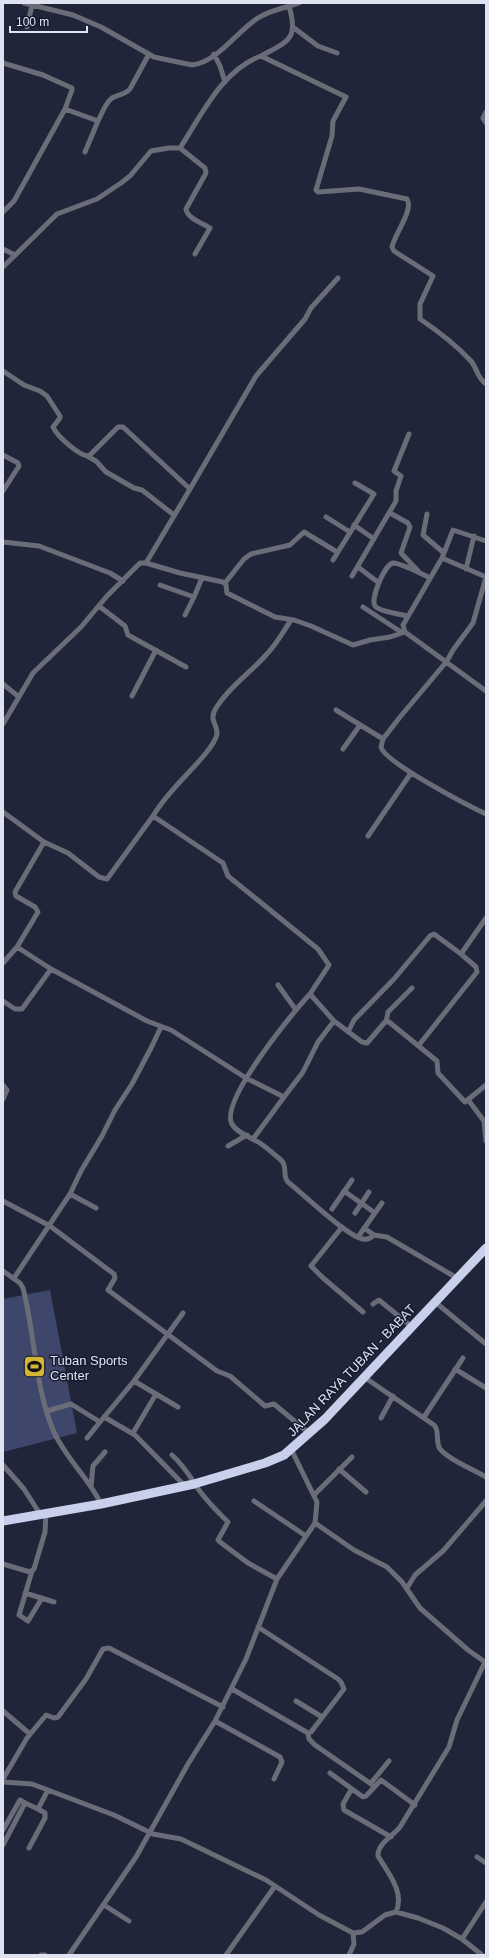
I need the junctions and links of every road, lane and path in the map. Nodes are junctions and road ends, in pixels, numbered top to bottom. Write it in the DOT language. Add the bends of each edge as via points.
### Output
graph roads {
  1 [pos="24,3"];
  2 [pos="299,3"];
  3 [pos="32,5"];
  4 [pos="290,6"];
  5 [pos="28,27"];
  6 [pos="294,28"];
  7 [pos="337,53"];
  8 [pos="149,54"];
  9 [pos="214,54"];
  10 [pos="261,56"];
  11 [pos="3,63"];
  12 [pos="225,82"];
  13 [pos="64,109"];
  14 [pos="486,112"];
  15 [pos="98,120"];
  16 [pos="486,123"];
  17 [pos="180,148"];
  18 [pos="85,152"];
  19 [pos="3,212"];
  20 [pos="3,249"];
  21 [pos="195,254"];
  22 [pos="15,255"];
  23 [pos="3,267"];
  24 [pos="338,278"];
  25 [pos="3,371"];
  26 [pos="486,384"];
  27 [pos="409,434"];
  28 [pos="3,456"];
  29 [pos="87,456"];
  30 [pos="355,483"];
  31 [pos="190,489"];
  32 [pos="3,491"];
  33 [pos="390,513"];
  34 [pos="427,514"];
  35 [pos="174,515"];
  36 [pos="326,517"];
  37 [pos="354,525"];
  38 [pos="350,532"];
  39 [pos="474,536"];
  40 [pos="374,539"];
  41 [pos="486,541"];
  42 [pos="3,542"];
  43 [pos="338,552"];
  44 [pos="443,556"];
  45 [pos="333,560"];
  46 [pos="146,563"];
  47 [pos="358,567"];
  48 [pos="466,568"];
  49 [pos="420,573"];
  50 [pos="352,576"];
  51 [pos="486,577"];
  52 [pos="202,578"];
  53 [pos="430,578"];
  54 [pos="123,581"];
  55 [pos="225,583"];
  56 [pos="379,583"];
  57 [pos="160,585"];
  58 [pos="194,597"];
  59 [pos="99,606"];
  60 [pos="363,607"];
  61 [pos="185,615"];
  62 [pos="407,616"];
  63 [pos="291,620"];
  64 [pos="403,632"];
  65 [pos="156,650"];
  66 [pos="447,661"];
  67 [pos="186,667"];
  68 [pos="3,684"];
  69 [pos="486,691"];
  70 [pos="132,696"];
  71 [pos="19,697"];
  72 [pos="336,710"];
  73 [pos="3,724"];
  74 [pos="360,725"];
  75 [pos="383,739"];
  76 [pos="343,749"];
  77 [pos="411,773"];
  78 [pos="3,812"];
  79 [pos="486,814"];
  80 [pos="152,816"];
  81 [pos="368,836"];
  82 [pos="44,842"];
  83 [pos="486,918"];
  84 [pos="17,946"];
  85 [pos="461,954"];
  86 [pos="3,963"];
  87 [pos="51,969"];
  88 [pos="278,985"];
  89 [pos="412,988"];
  90 [pos="310,994"];
  91 [pos="3,1001"];
  92 [pos="296,1010"];
  93 [pos="334,1021"];
  94 [pos="386,1022"];
  95 [pos="161,1027"];
  96 [pos="348,1032"];
  97 [pos="419,1045"];
  98 [pos="246,1078"];
  99 [pos="3,1085"];
  100 [pos="486,1085"];
  101 [pos="284,1097"];
  102 [pos="3,1099"];
  103 [pos="468,1101"];
  104 [pos="247,1135"];
  105 [pos="253,1139"];
  106 [pos="486,1141"];
  107 [pos="228,1146"];
  108 [pos="352,1180"];
  109 [pos="344,1191"];
  110 [pos="369,1192"];
  111 [pos="70,1194"];
  112 [pos="3,1201"];
  113 [pos="382,1203"];
  114 [pos="361,1204"];
  115 [pos="96,1208"];
  116 [pos="332,1209"];
  117 [pos="355,1213"];
  118 [pos="375,1213"];
  119 [pos="50,1226"];
  120 [pos="342,1227"];
  121 [pos="364,1228"];
  122 [pos="374,1235"];
  123 [pos="358,1237"];
  124 [pos="486,1248"];
  125 [pos="482,1257"];
  126 [pos="3,1271"];
  127 [pos="14,1278"];
  128 [pos="457,1278"];
  129 [pos="435,1302"];
  130 [pos="373,1304"];
  131 [pos="363,1312"];
  132 [pos="183,1313"];
  133 [pos="412,1327"];
  134 [pos="167,1336"];
  135 [pos="486,1344"];
  136 [pos="463,1358"];
  137 [pos="455,1369"];
  138 [pos="364,1377"];
  139 [pos="134,1381"];
  140 [pos="486,1388"];
  141 [pos="156,1394"];
  142 [pos="393,1396"];
  143 [pos="178,1408"];
  144 [pos="47,1411"];
  145 [pos="104,1417"];
  146 [pos="424,1417"];
  147 [pos="381,1418"];
  148 [pos="100,1422"];
  149 [pos="133,1434"];
  150 [pos="310,1434"];
  151 [pos="87,1438"];
  152 [pos="291,1449"];
  153 [pos="105,1452"];
  154 [pos="172,1455"];
  155 [pos="352,1457"];
  156 [pos="3,1465"];
  157 [pos="339,1469"];
  158 [pos="486,1477"];
  159 [pos="190,1485"];
  160 [pos="92,1486"];
  161 [pos="366,1492"];
  162 [pos="314,1495"];
  163 [pos="254,1501"];
  164 [pos="486,1501"];
  165 [pos="101,1504"];
  166 [pos="43,1513"];
  167 [pos="3,1521"];
  168 [pos="315,1523"];
  169 [pos="306,1536"];
  170 [pos="3,1564"];
  171 [pos="32,1571"];
  172 [pos="277,1579"];
  173 [pos="407,1588"];
  174 [pos="25,1593"];
  175 [pos="42,1598"];
  176 [pos="54,1602"];
  177 [pos="258,1628"];
  178 [pos="486,1662"];
  179 [pos="232,1689"];
  180 [pos="296,1701"];
  181 [pos="222,1707"];
  182 [pos="3,1711"];
  183 [pos="322,1717"];
  184 [pos="215,1721"];
  185 [pos="308,1733"];
  186 [pos="30,1734"];
  187 [pos="389,1761"];
  188 [pos="330,1773"];
  189 [pos="3,1779"];
  190 [pos="274,1779"];
  191 [pos="3,1782"];
  192 [pos="373,1785"];
  193 [pos="48,1790"];
  194 [pos="351,1790"];
  195 [pos="415,1805"];
  196 [pos="38,1809"];
  197 [pos="4,1832"];
  198 [pos="150,1832"];
  199 [pos="391,1837"];
  200 [pos="3,1845"];
  201 [pos="29,1848"];
  202 [pos="477,1857"];
  203 [pos="486,1863"];
  204 [pos="275,1886"];
  205 [pos="486,1902"];
  206 [pos="104,1905"];
  207 [pos="396,1912"];
  208 [pos="129,1921"];
  209 [pos="353,1933"];
  210 [pos="462,1939"];
  211 [pos="40,1955"];
  212 [pos="45,1955"];
  213 [pos="69,1955"];
  214 [pos="226,1955"];
  215 [pos="349,1955"];
  216 [pos="482,1955"];
  1 -- 3 [label="street"];
  2 -- 4 [label="street"];
  3 -- 5 [label="street"];
  3 -- 8 [label="street" via="87,20"];
  4 -- 6 [label="street"];
  4 -- 9 [label="street" via="257,18"];
  6 -- 7 [label="street" via="318,46"];
  6 -- 10 [label="street" via="287,40"];
  8 -- 9 [label="street" via="159,59 192,65"];
  8 -- 15 [label="street" via="127,93 109,101"];
  9 -- 12 [label="street"];
  10 -- 12 [label="street"];
  10 -- 26 [label="street" via="346,97 333,121 332,136 316,190 318,192 359,189 408,199 410,205 392,248 433,276 420,304 420,319 442,334 471,361 481,380"];
  11 -- 13 [label="street" via="43,75 72,88"];
  12 -- 17 [label="street" via="212,97"];
  13 -- 15 [label="street"];
  13 -- 19 [label="street" via="14,201"];
  14 -- 16 [label="street" via="483,118"];
  15 -- 18 [label="street"];
  17 -- 21 [label="street" via="205,168 206,173 186,208 186,213 210,228"];
  17 -- 22 [label="street" via="151,151 130,176 97,199 57,214"];
  20 -- 22 [label="street"];
  22 -- 23 [label="street"];
  24 -- 31 [label="street" via="256,376"];
  25 -- 29 [label="street" via="47,396 60,416 53,427 55,431 67,444"];
  27 -- 33 [label="street" via="394,471 401,476 396,501"];
  28 -- 32 [label="street" via="18,463 19,466"];
  29 -- 31 [label="street" via="122,426"];
  29 -- 35 [label="street" via="106,472 142,490"];
  30 -- 37 [label="street" via="374,494"];
  31 -- 35 [label="street"];
  33 -- 40 [label="street"];
  33 -- 49 [label="street" via="408,523 410,527 401,553"];
  34 -- 44 [label="street" via="424,538"];
  35 -- 46 [label="street"];
  36 -- 38 [label="street"];
  37 -- 38 [label="street"];
  37 -- 40 [label="street"];
  38 -- 43 [label="street"];
  39 -- 41 [label="street"];
  39 -- 44 [label="street" via="453,530"];
  39 -- 48 [label="street"];
  40 -- 47 [label="street"];
  42 -- 54 [label="street" via="39,546 110,573"];
  43 -- 45 [label="street"];
  43 -- 55 [label="street" via="304,532 290,545 244,558"];
  44 -- 48 [label="street"];
  44 -- 53 [label="street"];
  46 -- 52 [label="street"];
  46 -- 54 [label="street" via="138,564"];
  47 -- 50 [label="street"];
  47 -- 56 [label="street"];
  48 -- 51 [label="street"];
  49 -- 53 [label="street"];
  49 -- 56 [label="street" via="392,564 387,567"];
  51 -- 66 [label="street" via="474,621"];
  52 -- 55 [label="street"];
  52 -- 58 [label="street"];
  53 -- 62 [label="street"];
  54 -- 59 [label="street"];
  55 -- 63 [label="street" via="228,595 275,617"];
  56 -- 62 [label="street" via="373,599 375,606"];
  57 -- 58 [label="street"];
  58 -- 61 [label="street"];
  59 -- 65 [label="street" via="125,626 128,635"];
  59 -- 71 [label="street" via="81,628 33,673"];
  60 -- 64 [label="street"];
  62 -- 64 [label="street"];
  63 -- 64 [label="street" via="312,626 352,645"];
  63 -- 80 [label="street" via="268,654 243,676 219,704 212,720 217,733 215,739 206,753 159,804"];
  64 -- 66 [label="street"];
  65 -- 67 [label="street"];
  65 -- 70 [label="street"];
  66 -- 69 [label="street"];
  66 -- 75 [label="street"];
  68 -- 71 [label="street"];
  71 -- 73 [label="street"];
  72 -- 74 [label="street"];
  74 -- 75 [label="street"];
  74 -- 76 [label="street"];
  75 -- 77 [label="street" via="381,747 384,753"];
  77 -- 79 [label="street"];
  77 -- 81 [label="street"];
  78 -- 82 [label="street"];
  80 -- 82 [label="street" via="107,879 99,877 68,853"];
  80 -- 90 [label="street" via="223,863 228,876 318,950 328,962 328,966"];
  82 -- 84 [label="street" via="15,892 16,896 38,910"];
  83 -- 85 [label="street"];
  84 -- 86 [label="street"];
  84 -- 87 [label="street"];
  85 -- 96 [label="street" via="434,934 430,936 394,979 354,1020"];
  85 -- 97 [label="street" via="476,967 477,972"];
  87 -- 91 [label="street" via="22,1009 15,1009"];
  87 -- 95 [label="street"];
  88 -- 92 [label="street"];
  89 -- 94 [label="street" via="388,1012"];
  90 -- 92 [label="street"];
  90 -- 93 [label="street"];
  92 -- 98 [label="street"];
  93 -- 96 [label="street"];
  93 -- 101 [label="street" via="318,1042 304,1072"];
  94 -- 96 [label="street" via="366,1043"];
  94 -- 97 [label="street"];
  95 -- 98 [label="street" via="172,1030"];
  95 -- 111 [label="street"];
  97 -- 103 [label="street" via="438,1063 438,1073 461,1100"];
  98 -- 101 [label="street"];
  98 -- 104 [label="street" via="230,1115 232,1124"];
  99 -- 102 [label="street" via="7,1090"];
  100 -- 103 [label="street"];
  101 -- 105 [label="street"];
  103 -- 106 [label="street" via="484,1121"];
  104 -- 105 [label="street"];
  104 -- 107 [label="street"];
  105 -- 120 [label="street" via="282,1161 288,1182"];
  108 -- 109 [label="street"];
  109 -- 114 [label="street"];
  109 -- 116 [label="street"];
  110 -- 114 [label="street"];
  111 -- 115 [label="street"];
  111 -- 119 [label="street"];
  112 -- 119 [label="street"];
  113 -- 118 [label="street"];
  114 -- 117 [label="street"];
  114 -- 118 [label="street"];
  118 -- 121 [label="street"];
  119 -- 127 [label="street"];
  119 -- 134 [label="street" via="114,1274 108,1290"];
  120 -- 123 [label="street"];
  120 -- 131 [label="street" via="311,1266"];
  121 -- 122 [label="street"];
  121 -- 123 [label="street"];
  122 -- 123 [label="street" via="367,1239"];
  122 -- 128 [label="street" via="387,1237"];
  124 -- 125 [label="highway, JALAN RAYA TUBAN - BABAT"];
  125 -- 128 [label="highway, JALAN RAYA TUBAN - BABAT"];
  126 -- 127 [label="street"];
  127 -- 144 [label="street" via="20,1283 25,1294"];
  128 -- 129 [label="highway, JALAN RAYA TUBAN - BABAT"];
  129 -- 133 [label="highway, JALAN RAYA TUBAN - BABAT"];
  129 -- 135 [label="street"];
  130 -- 133 [label="street" via="379,1300"];
  132 -- 134 [label="street"];
  133 -- 138 [label="highway, JALAN RAYA TUBAN - BABAT"];
  134 -- 139 [label="street"];
  134 -- 150 [label="street" via="217,1371 230,1376 265,1406 274,1404"];
  136 -- 137 [label="street"];
  137 -- 140 [label="street"];
  137 -- 146 [label="street"];
  138 -- 142 [label="street"];
  138 -- 150 [label="highway, JALAN RAYA TUBAN - BABAT"];
  139 -- 141 [label="street"];
  139 -- 145 [label="street"];
  141 -- 143 [label="street"];
  141 -- 149 [label="street"];
  142 -- 146 [label="street"];
  142 -- 147 [label="street"];
  144 -- 148 [label="street" via="71,1404"];
  144 -- 160 [label="street" via="55,1434"];
  145 -- 148 [label="street"];
  145 -- 149 [label="street"];
  146 -- 158 [label="street" via="436,1427 437,1440 442,1451"];
  148 -- 151 [label="street"];
  149 -- 159 [label="street"];
  150 -- 152 [label="highway, JALAN RAYA TUBAN - BABAT"];
  152 -- 159 [label="highway, JALAN RAYA TUBAN - BABAT" via="265,1463"];
  152 -- 162 [label="street"];
  153 -- 160 [label="street" via="94,1462"];
  154 -- 159 [label="street" via="187,1470"];
  155 -- 157 [label="street"];
  156 -- 166 [label="street"];
  157 -- 161 [label="street"];
  157 -- 162 [label="street"];
  159 -- 165 [label="highway, JALAN RAYA TUBAN - BABAT"];
  159 -- 172 [label="street" via="228,1522 218,1540 248,1563"];
  160 -- 165 [label="street"];
  162 -- 168 [label="street" via="317,1502"];
  163 -- 169 [label="street"];
  164 -- 173 [label="street" via="443,1551 415,1575"];
  165 -- 166 [label="highway, JALAN RAYA TUBAN - BABAT"];
  166 -- 167 [label="highway, JALAN RAYA TUBAN - BABAT"];
  166 -- 171 [label="street" via="45,1532"];
  168 -- 169 [label="street"];
  168 -- 173 [label="street" via="354,1550 387,1567"];
  169 -- 172 [label="street"];
  170 -- 171 [label="street"];
  171 -- 174 [label="street"];
  172 -- 177 [label="street"];
  173 -- 178 [label="street" via="425,1612 468,1650"];
  174 -- 175 [label="street"];
  174 -- 175 [label="street" via="19,1614 28,1621"];
  175 -- 176 [label="street"];
  177 -- 179 [label="street"];
  177 -- 183 [label="street" via="341,1682 342,1692"];
  178 -- 195 [label="street" via="457,1720 450,1747"];
  179 -- 181 [label="street"];
  179 -- 185 [label="street"];
  180 -- 183 [label="street"];
  181 -- 184 [label="street"];
  181 -- 186 [label="street" via="109,1648 103,1649 86,1679 58,1716 54,1718 46,1715"];
  182 -- 186 [label="street"];
  183 -- 185 [label="street"];
  184 -- 190 [label="street" via="280,1757 282,1762"];
  184 -- 198 [label="street"];
  185 -- 192 [label="street" via="309,1739 315,1745"];
  186 -- 189 [label="street"];
  187 -- 192 [label="street"];
  188 -- 194 [label="street"];
  191 -- 193 [label="street" via="32,1784"];
  192 -- 194 [label="street" via="364,1797"];
  192 -- 195 [label="street" via="383,1781"];
  193 -- 196 [label="street"];
  193 -- 198 [label="street" via="114,1815"];
  194 -- 199 [label="street" via="343,1804 344,1810"];
  195 -- 199 [label="street"];
  196 -- 197 [label="street" via="25,1803"];
  196 -- 201 [label="street" via="45,1813 45,1818"];
  197 -- 200 [label="street"];
  198 -- 204 [label="street" via="181,1839"];
  198 -- 206 [label="street"];
  199 -- 207 [label="street" via="381,1845 378,1856 400,1899"];
  202 -- 203 [label="street"];
  204 -- 209 [label="street" via="318,1915"];
  204 -- 214 [label="street"];
  205 -- 210 [label="street"];
  206 -- 208 [label="street"];
  206 -- 213 [label="street"];
  207 -- 209 [label="street" via="385,1915 362,1932"];
  207 -- 210 [label="street" via="426,1920"];
  209 -- 215 [label="street" via="354,1944"];
  210 -- 216 [label="street"];
  211 -- 212 [label="street"];
}
